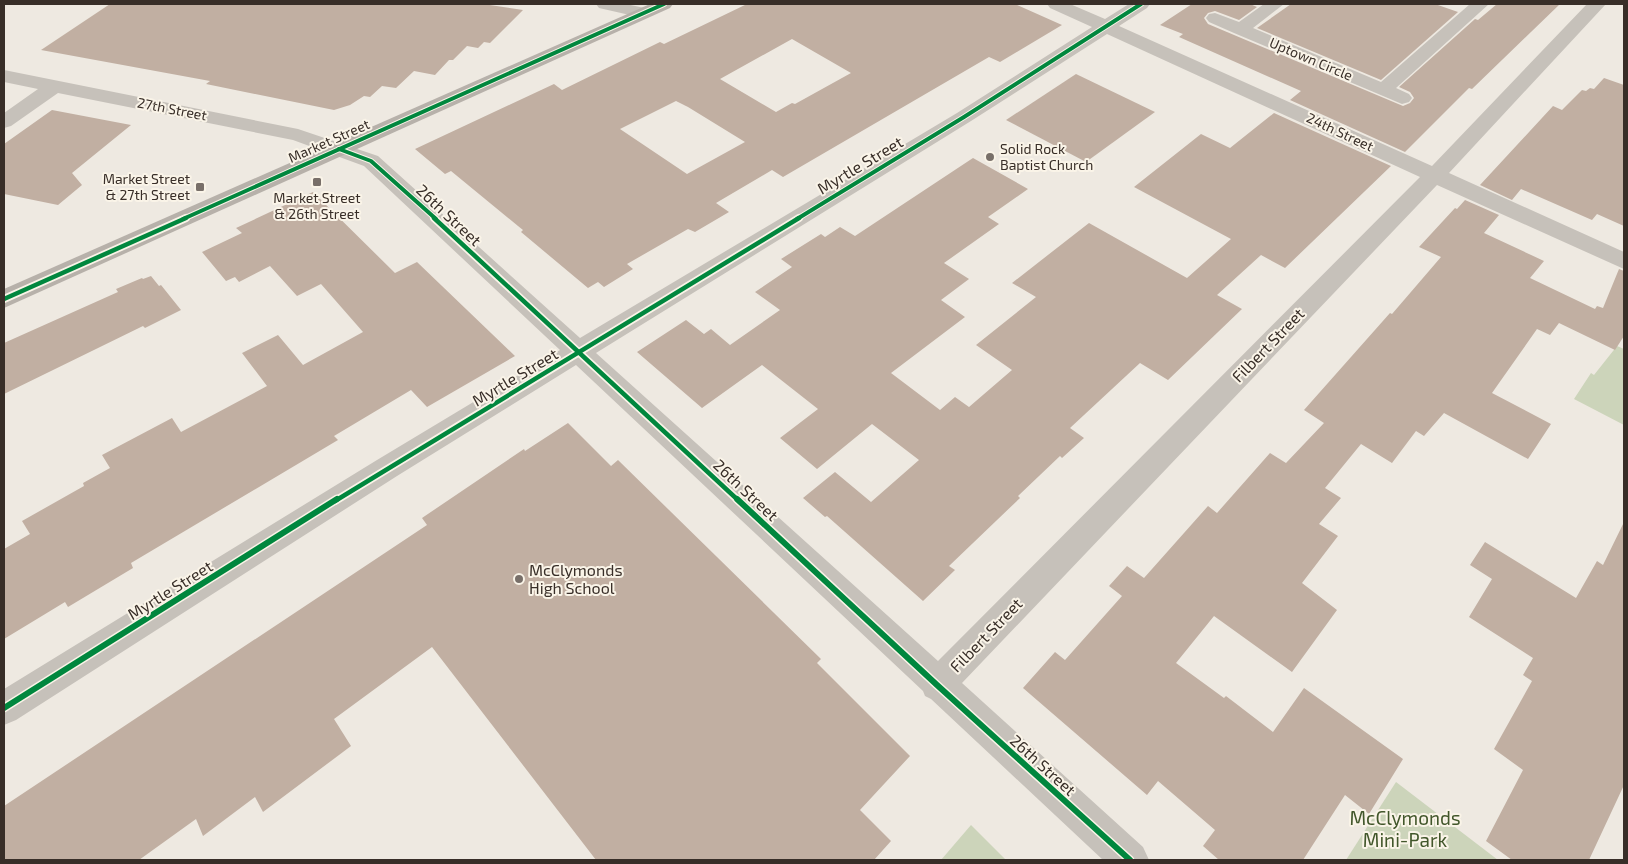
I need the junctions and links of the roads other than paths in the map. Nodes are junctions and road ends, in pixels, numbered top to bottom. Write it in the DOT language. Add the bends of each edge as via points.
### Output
graph roads {
  1 [pos="605,4"];
  2 [pos="664,4"];
  3 [pos="1056,4"];
  4 [pos="1141,4"];
  5 [pos="1275,4"];
  6 [pos="1480,4"];
  7 [pos="1597,4"];
  8 [pos="643,13"];
  9 [pos="1215,18"];
  10 [pos="1106,26"];
  11 [pos="1240,29"];
  12 [pos="4,76"];
  13 [pos="55,86"];
  14 [pos="1383,90"];
  15 [pos="1402,98"];
  16 [pos="4,122"];
  17 [pos="339,149"];
  18 [pos="1434,176"];
  19 [pos="1624,261"];
  20 [pos="4,299"];
  21 [pos="579,352"];
  22 [pos="938,685"];
  23 [pos="4,708"];
  24 [pos="1130,860"];
  1 -- 8 [label="street"];
  2 -- 8 [label="main road, Market Street"];
  3 -- 10 [label="street, 24th Street"];
  4 -- 10 [label="street, Myrtle Street"];
  5 -- 11 [label="street, Uptown Circle"];
  6 -- 14 [label="street"];
  7 -- 18 [label="street, Filbert Street"];
  8 -- 17 [label="main road, Market Street"];
  9 -- 11 [label="street, Uptown Circle"];
  10 -- 18 [label="street, 24th Street"];
  10 -- 21 [label="street, Myrtle Street"];
  11 -- 14 [label="street, Uptown Circle"];
  12 -- 13 [label="street, 27th Street"];
  13 -- 16 [label="street"];
  13 -- 17 [label="street, 27th Street" via="298,135"];
  14 -- 15 [label="street, Uptown Circle"];
  17 -- 20 [label="main road, Market Street"];
  17 -- 21 [label="street, 26th Street" via="371,160"];
  18 -- 19 [label="street, 24th Street"];
  18 -- 22 [label="street, Filbert Street"];
  21 -- 22 [label="street, 26th Street"];
  21 -- 23 [label="street, Myrtle Street"];
  22 -- 24 [label="street, 26th Street"];
}
